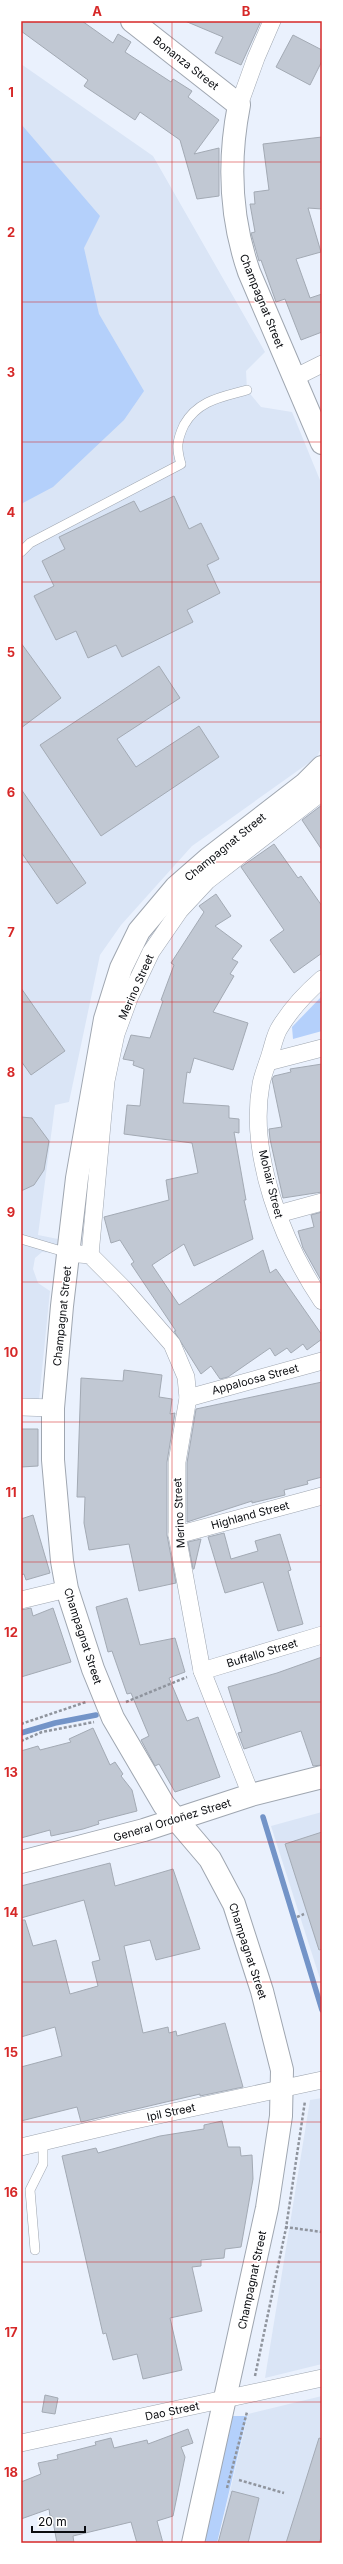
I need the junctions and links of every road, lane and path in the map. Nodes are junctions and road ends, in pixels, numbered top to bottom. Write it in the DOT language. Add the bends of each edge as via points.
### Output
graph roads {
  1 [pos="132,21"];
  2 [pos="272,21"];
  3 [pos="239,105"];
  4 [pos="322,364"];
  5 [pos="294,378"];
  6 [pos="248,390"];
  7 [pos="322,443"];
  8 [pos="21,552"];
  9 [pos="322,767"];
  10 [pos="322,792"];
  11 [pos="322,979"];
  12 [pos="322,1048"];
  13 [pos="268,1062"];
  14 [pos="322,1202"];
  15 [pos="278,1214"];
  16 [pos="21,1239"];
  17 [pos="68,1252"];
  18 [pos="90,1255"];
  19 [pos="322,1301"];
  20 [pos="322,1361"];
  21 [pos="188,1398"];
  22 [pos="21,1407"];
  23 [pos="53,1408"];
  24 [pos="322,1496"];
  25 [pos="177,1535"];
  26 [pos="67,1588"];
  27 [pos="21,1600"];
  28 [pos="322,1635"];
  29 [pos="202,1671"];
  30 [pos="132,1699"];
  31 [pos="99,1704"];
  32 [pos="21,1724"];
  33 [pos="21,1741"];
  34 [pos="322,1777"];
  35 [pos="251,1795"];
  36 [pos="175,1821"];
  37 [pos="21,1862"];
  38 [pos="304,1914"];
  39 [pos="297,1917"];
  40 [pos="322,2080"];
  41 [pos="283,2088"];
  42 [pos="306,2099"];
  43 [pos="44,2142"];
  44 [pos="21,2147"];
  45 [pos="290,2228"];
  46 [pos="322,2232"];
  47 [pos="35,2250"];
  48 [pos="322,2378"];
  49 [pos="251,2394"];
  50 [pos="225,2400"];
  51 [pos="21,2442"];
  52 [pos="239,2480"];
  53 [pos="284,2493"];
  54 [pos="226,2494"];
  55 [pos="193,2543"];
  1 -- 3 [label="street, Bonanza Street"];
  2 -- 3 [label="street"];
  3 -- 5 [label="street, Champagnat Street" via="232,192 235,224 249,272"];
  4 -- 5 [label="street"];
  5 -- 7 [label="street, Champagnat Street"];
  6 -- 8 [label="lane" via="200,405 189,417 178,437 176,448 181,464 30,543"];
  9 -- 17 [label="street, Champagnat Street" via="192,872 158,907 130,946 111,995 105,1019 77,1178"];
  10 -- 18 [label="street, Merino Street" via="207,881 180,910 151,952 130,996 116,1034 106,1081"];
  11 -- 13 [label="street, Mohair Street" via="279,1027"];
  12 -- 13 [label="street"];
  13 -- 15 [label="street, Mohair Street" via="261,1084 260,1138 265,1168"];
  14 -- 15 [label="street"];
  15 -- 19 [label="street, Mohair Street" via="302,1271"];
  16 -- 17 [label="lane"];
  17 -- 18 [label="street"];
  17 -- 23 [label="street, Champagnat Street"];
  18 -- 21 [label="street, Merino Street" via="147,1313 172,1344 186,1377"];
  20 -- 21 [label="street, Appaloosa Street"];
  21 -- 25 [label="street, Merino Street" via="177,1462"];
  22 -- 23 [label="street"];
  23 -- 26 [label="street, Champagnat Street" via="56,1512"];
  24 -- 25 [label="street, Highland Street"];
  25 -- 29 [label="street, Merino Street"];
  26 -- 27 [label="street"];
  26 -- 31 [label="street, Champagnat Street"];
  28 -- 29 [label="street, Buffallo Street"];
  29 -- 30 [label="path"];
  29 -- 35 [label="street, Merino Street"];
  31 -- 32 [label="path"];
  31 -- 33 [label="path" via="100,1721 42,1732"];
  31 -- 36 [label="street, Champagnat Street"];
  34 -- 35 [label="street, General Ordoñez Street"];
  35 -- 36 [label="street, General Ordoñez Street"];
  36 -- 37 [label="street, General Ordoñez Street"];
  36 -- 41 [label="street, Champagnat Street" via="210,1859 234,1904 275,2038"];
  38 -- 39 [label="path"];
  40 -- 41 [label="street, Ipil Street"];
  41 -- 43 [label="street, Ipil Street"];
  41 -- 50 [label="street, Champagnat Street" via="267,2208"];
  42 -- 49 [label="path" via="286,2228"];
  43 -- 44 [label="street, Ipil Street"];
  43 -- 47 [label="lane" via="43,2164 30,2190"];
  45 -- 46 [label="path"];
  48 -- 49 [label="street, Dao Street"];
  49 -- 50 [label="street, Dao Street"];
  49 -- 54 [label="path"];
  50 -- 51 [label="street, Dao Street"];
  50 -- 55 [label="street, Champagnat Street"];
  52 -- 53 [label="path"];
}
